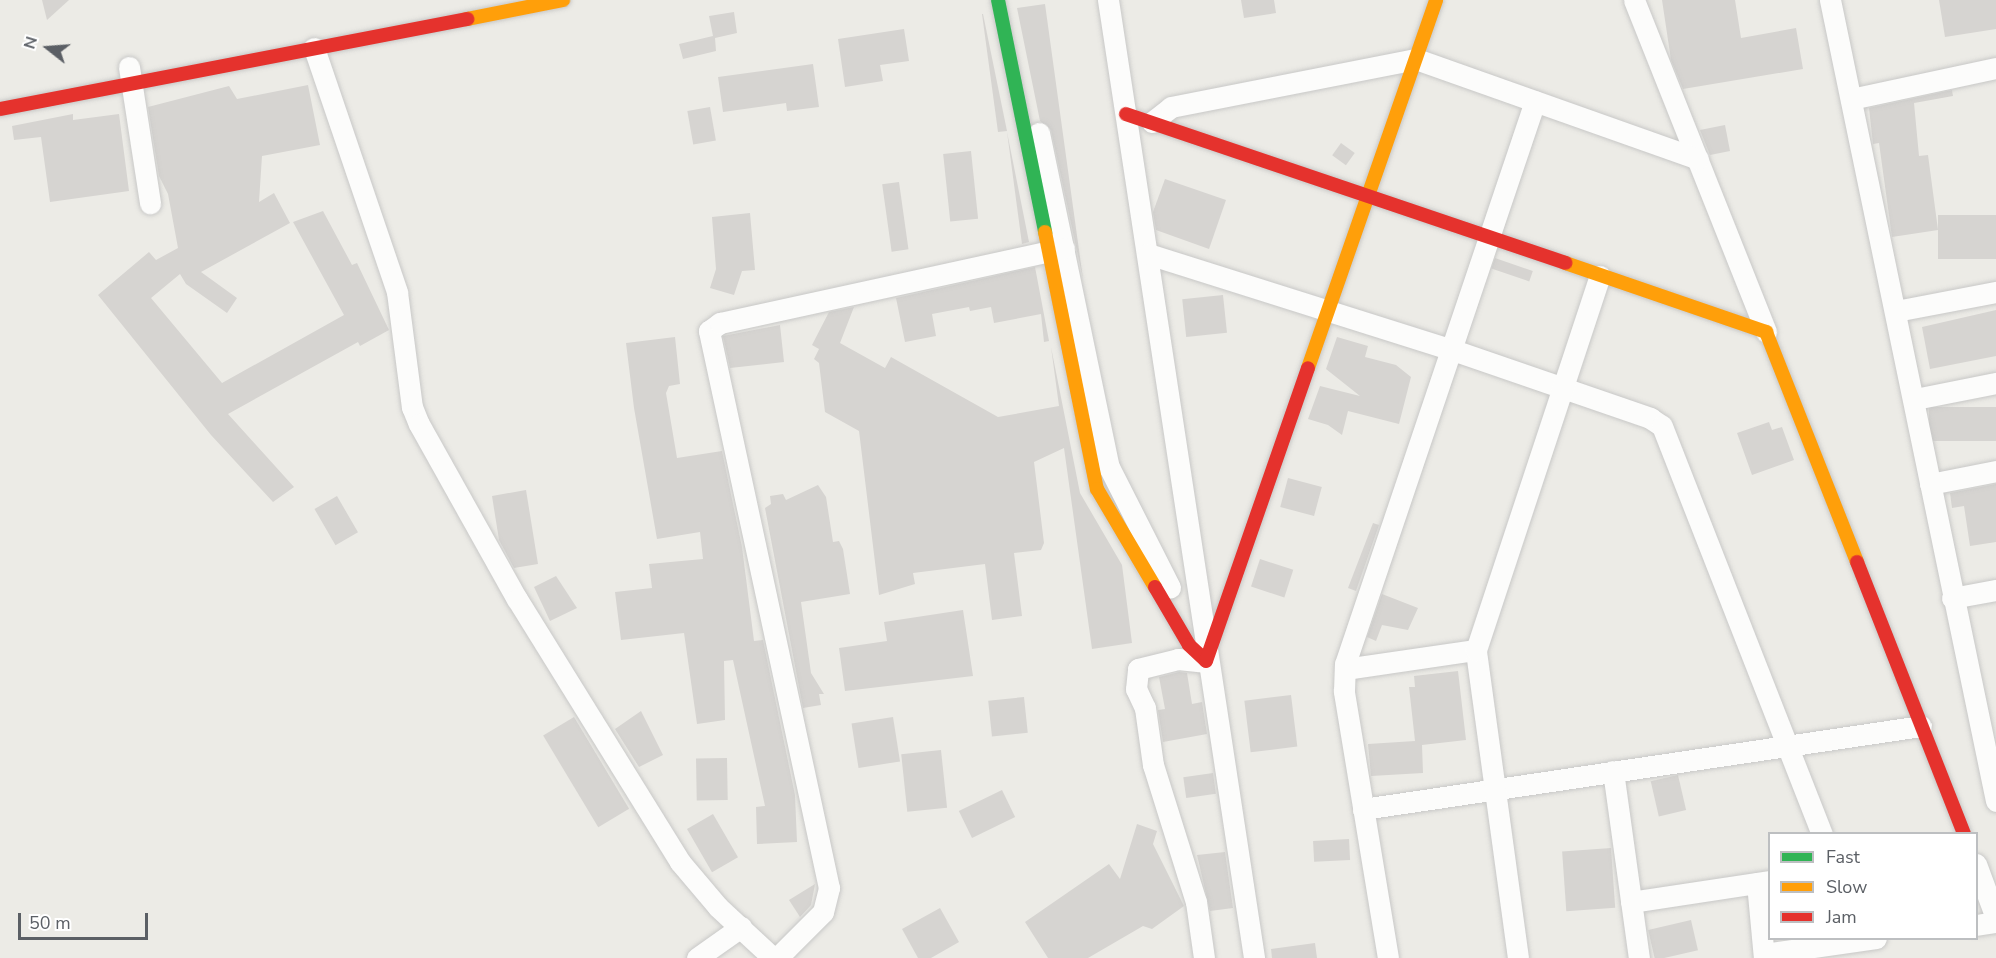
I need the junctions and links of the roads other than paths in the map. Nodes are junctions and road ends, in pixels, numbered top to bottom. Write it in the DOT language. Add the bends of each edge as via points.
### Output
graph roads {
  1 [pos="563,0"];
  2 [pos="998,0"];
  3 [pos="1011,0"];
  4 [pos="1108,0"];
  5 [pos="1436,0"];
  6 [pos="1634,0"];
  7 [pos="1830,0"];
  8 [pos="314,48"];
  9 [pos="1416,59"];
  10 [pos="1996,68"];
  11 [pos="130,71"];
  12 [pos="1851,99"];
  13 [pos="1534,101"];
  14 [pos="0,109"];
  15 [pos="1126,114"];
  16 [pos="1152,122"];
  17 [pos="1698,159"];
  18 [pos="1367,198"];
  19 [pos="150,203"];
  20 [pos="1488,239"];
  21 [pos="1057,249"];
  22 [pos="1148,254"];
  23 [pos="1600,276"];
  24 [pos="1996,292"];
  25 [pos="1328,309"];
  26 [pos="1896,311"];
  27 [pos="1766,332"];
  28 [pos="1450,349"];
  29 [pos="1996,383"];
  30 [pos="1562,389"];
  31 [pos="1915,399"];
  32 [pos="1996,471"];
  33 [pos="1930,484"];
  34 [pos="1996,590"];
  35 [pos="1953,598"];
  36 [pos="1476,650"];
  37 [pos="1206,660"];
  38 [pos="1344,669"];
  39 [pos="1987,706"];
  40 [pos="1921,726"];
  41 [pos="1786,746"];
  42 [pos="1613,771"];
  43 [pos="1493,787"];
  44 [pos="1996,801"];
  45 [pos="1363,809"];
  46 [pos="1821,832"];
  47 [pos="1963,832"];
  48 [pos="1978,867"];
  49 [pos="1763,882"];
  50 [pos="1631,902"];
  51 [pos="1996,920"];
  52 [pos="1978,925"];
  53 [pos="741,927"];
  54 [pos="1862,940"];
  55 [pos="1764,956"];
  56 [pos="698,958"];
  57 [pos="775,958"];
  58 [pos="1204,958"];
  59 [pos="1254,958"];
  60 [pos="1388,958"];
  61 [pos="1518,958"];
  62 [pos="1640,958"];
  1 -- 8 [label="street"];
  2 -- 21 [label="street"];
  3 -- 21 [label="street"];
  4 -- 15 [label="street"];
  5 -- 9 [label="street"];
  6 -- 17 [label="street"];
  7 -- 12 [label="street"];
  8 -- 11 [label="street"];
  8 -- 53 [label="street" via="397,292 412,408 419,424 517,599 680,862"];
  9 -- 13 [label="street"];
  9 -- 16 [label="street" via="1171,107"];
  9 -- 18 [label="street"];
  10 -- 12 [label="street"];
  11 -- 14 [label="street"];
  11 -- 19 [label="street"];
  12 -- 26 [label="street"];
  13 -- 17 [label="street"];
  13 -- 20 [label="street"];
  15 -- 16 [label="street"];
  15 -- 22 [label="street"];
  16 -- 18 [label="street"];
  17 -- 27 [label="street"];
  18 -- 20 [label="street"];
  18 -- 25 [label="street"];
  20 -- 23 [label="street"];
  20 -- 28 [label="street"];
  21 -- 37 [label="street" via="1101,469"];
  21 -- 57 [label="street" via="720,322 710,331 829,888 823,912"];
  22 -- 25 [label="street"];
  22 -- 37 [label="street"];
  23 -- 27 [label="street"];
  23 -- 30 [label="street"];
  24 -- 26 [label="street"];
  25 -- 28 [label="street"];
  25 -- 37 [label="street"];
  26 -- 31 [label="street"];
  27 -- 40 [label="street"];
  28 -- 30 [label="street"];
  28 -- 38 [label="street"];
  29 -- 31 [label="street"];
  30 -- 36 [label="street"];
  30 -- 41 [label="street" via="1650,418 1667,432"];
  31 -- 33 [label="street"];
  32 -- 33 [label="street"];
  33 -- 35 [label="street"];
  34 -- 35 [label="street"];
  35 -- 39 [label="street"];
  36 -- 38 [label="street"];
  36 -- 43 [label="street"];
  37 -- 58 [label="street" via="1178,659 1138,669 1136,689 1145,708 1153,765 1196,902"];
  37 -- 59 [label="street"];
  38 -- 45 [label="street"];
  39 -- 44 [label="street"];
  40 -- 41 [label="street"];
  40 -- 47 [label="street"];
  41 -- 42 [label="street"];
  41 -- 46 [label="street"];
  42 -- 43 [label="street"];
  42 -- 50 [label="street"];
  43 -- 45 [label="street"];
  43 -- 61 [label="street"];
  45 -- 60 [label="street"];
  48 -- 51 [label="street"];
  49 -- 50 [label="street"];
  49 -- 55 [label="street"];
  50 -- 62 [label="street"];
  51 -- 52 [label="street"];
  53 -- 56 [label="street"];
  53 -- 57 [label="street"];
  54 -- 55 [label="street"];
}
